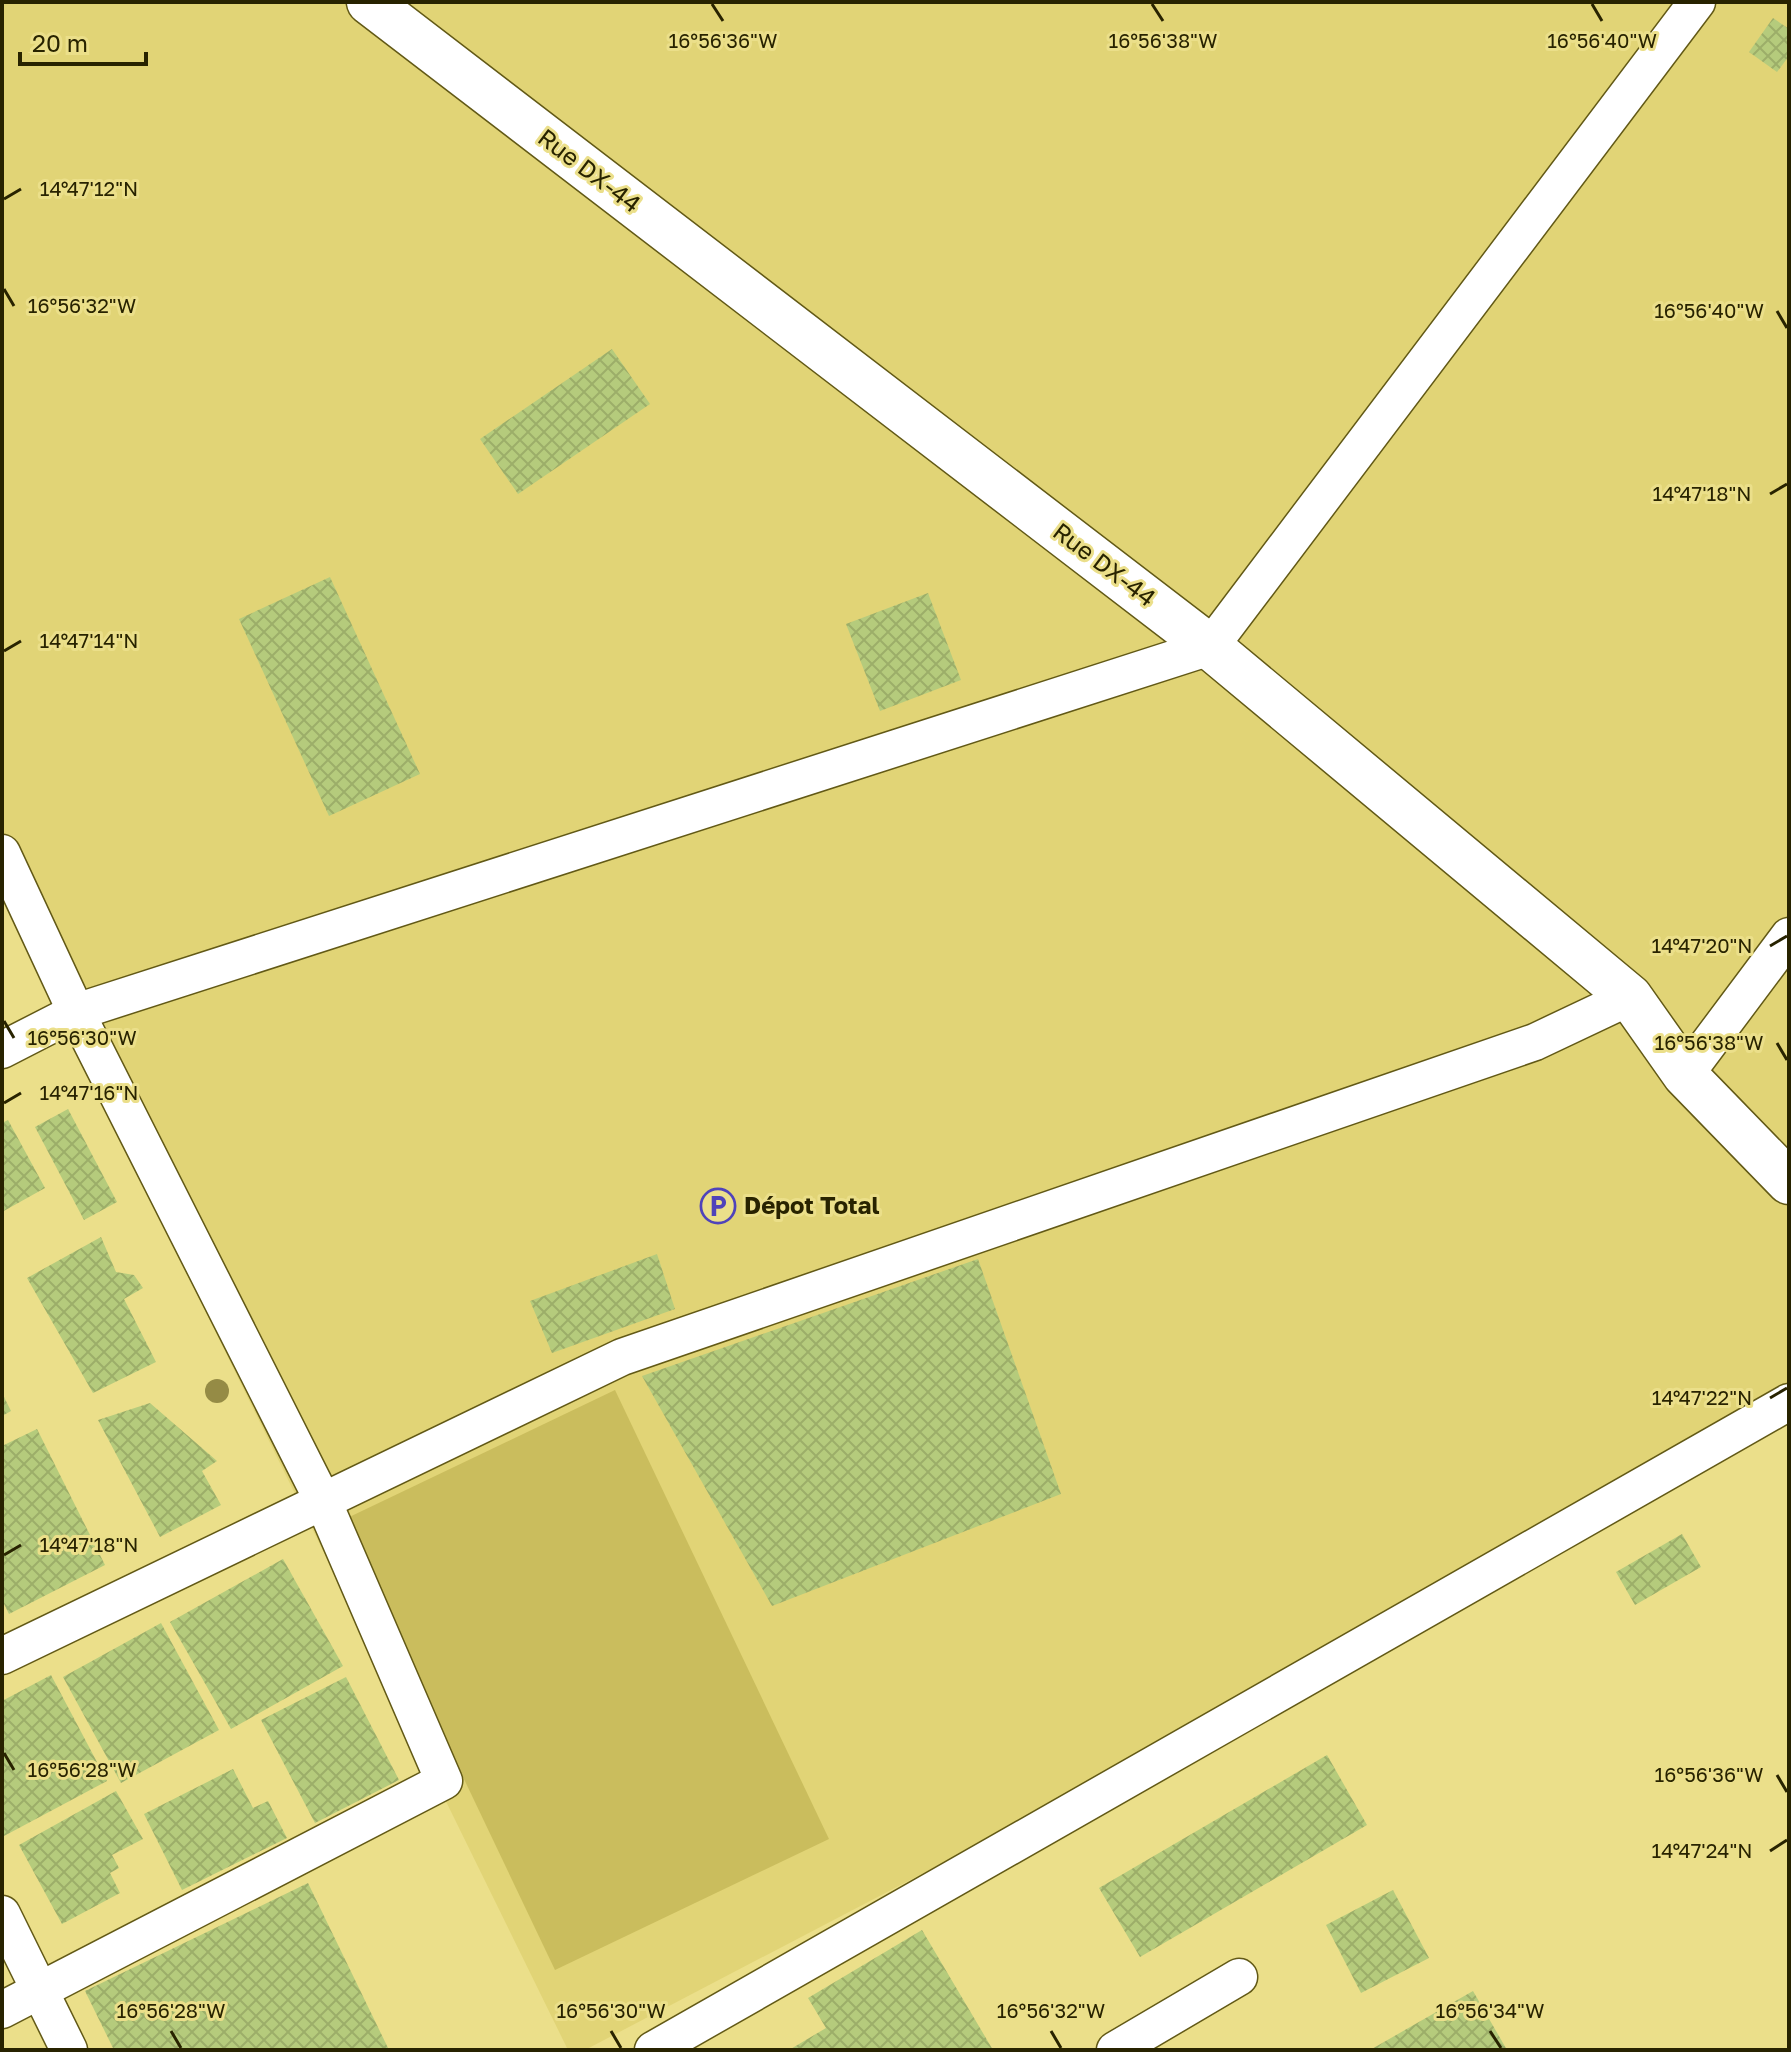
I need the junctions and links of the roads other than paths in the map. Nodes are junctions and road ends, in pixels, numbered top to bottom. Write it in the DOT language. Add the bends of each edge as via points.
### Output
graph roads {
  1 [pos="369,2"];
  2 [pos="1697,2"];
  3 [pos="1210,647"];
  4 [pos="2,853"];
  5 [pos="1789,936"];
  6 [pos="1630,997"];
  7 [pos="76,1012"];
  8 [pos="2,1050"];
  9 [pos="1685,1075"];
  10 [pos="1789,1182"];
  11 [pos="1789,1402"];
  12 [pos="323,1501"];
  13 [pos="2,1656"];
  14 [pos="2,1914"];
  15 [pos="1239,1977"];
  16 [pos="40,1991"];
  17 [pos="2,2010"];
  18 [pos="69,2050"];
  19 [pos="653,2050"];
  20 [pos="1115,2050"];
  1 -- 3 [label="street, Rue DX-44"];
  2 -- 3 [label="street"];
  3 -- 6 [label="street, Rue DX-44"];
  3 -- 7 [label="street"];
  4 -- 7 [label="street"];
  5 -- 9 [label="street"];
  6 -- 9 [label="street, Rue DX-44"];
  6 -- 12 [label="street" via="1535,1042 622,1357"];
  7 -- 8 [label="street"];
  7 -- 12 [label="street"];
  9 -- 10 [label="street, Rue DX-44"];
  11 -- 19 [label="street"];
  12 -- 13 [label="street"];
  12 -- 16 [label="street" via="444,1781"];
  14 -- 16 [label="street"];
  15 -- 20 [label="street"];
  16 -- 17 [label="street"];
  16 -- 18 [label="street"];
}
